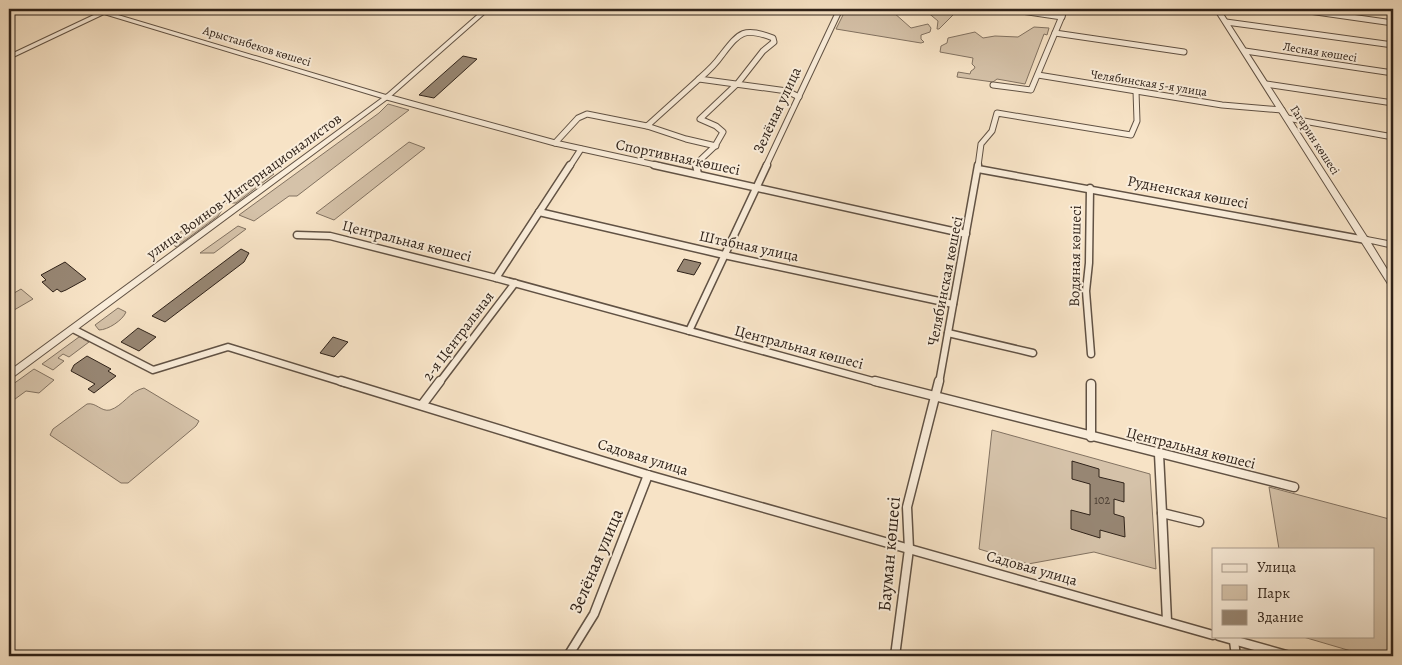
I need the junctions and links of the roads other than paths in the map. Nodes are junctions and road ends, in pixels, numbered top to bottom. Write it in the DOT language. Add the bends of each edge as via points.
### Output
graph roads {
  1 [pos="92,9"];
  2 [pos="111,9"];
  3 [pos="487,9"];
  4 [pos="840,9"];
  5 [pos="1008,9"];
  6 [pos="1065,9"];
  7 [pos="1217,9"];
  8 [pos="1295,9"];
  9 [pos="104,12"];
  10 [pos="1062,17"];
  11 [pos="1226,22"];
  12 [pos="1393,23"];
  13 [pos="1056,33"];
  14 [pos="1393,45"];
  15 [pos="1245,51"];
  16 [pos="1184,52"];
  17 [pos="9,57"];
  18 [pos="1393,73"];
  19 [pos="1038,75"];
  20 [pos="699,79"];
  21 [pos="738,84"];
  22 [pos="1266,84"];
  23 [pos="993,85"];
  24 [pos="1136,91"];
  25 [pos="387,97"];
  26 [pos="799,97"];
  27 [pos="1393,103"];
  28 [pos="1282,110"];
  29 [pos="1288,118"];
  30 [pos="646,126"];
  31 [pos="1393,136"];
  32 [pos="555,143"];
  33 [pos="716,146"];
  34 [pos="581,148"];
  35 [pos="978,169"];
  36 [pos="698,174"];
  37 [pos="757,187"];
  38 [pos="1090,188"];
  39 [pos="539,212"];
  40 [pos="966,234"];
  41 [pos="297,235"];
  42 [pos="1366,240"];
  43 [pos="1393,245"];
  44 [pos="724,255"];
  45 [pos="496,278"];
  46 [pos="515,283"];
  47 [pos="1393,285"];
  48 [pos="953,304"];
  49 [pos="73,329"];
  50 [pos="689,331"];
  51 [pos="948,333"];
  52 [pos="1033,353"];
  53 [pos="1091,354"];
  54 [pos="9,376"];
  55 [pos="1091,384"];
  56 [pos="936,398"];
  57 [pos="422,405"];
  58 [pos="1091,438"];
  59 [pos="1159,454"];
  60 [pos="648,475"];
  61 [pos="1294,487"];
  62 [pos="1162,513"];
  63 [pos="1199,522"];
  64 [pos="909,549"];
  65 [pos="1166,621"];
  66 [pos="1212,634"];
  67 [pos="1225,638"];
  68 [pos="1234,641"];
  69 [pos="568,656"];
  70 [pos="895,656"];
  71 [pos="1236,656"];
  72 [pos="1290,656"];
  1 -- 9 [label="street, Арыстанбеков көшесі"];
  2 -- 9 [label="street"];
  3 -- 25 [label="street, улица Воинов-Интернационалистов"];
  4 -- 26 [label="street, Зелёная улица"];
  5 -- 10 [label="street"];
  6 -- 10 [label="street"];
  7 -- 11 [label="street, Гагарин көшесі"];
  8 -- 12 [label="street"];
  9 -- 17 [label="street"];
  9 -- 25 [label="street, Арыстанбеков көшесі"];
  10 -- 13 [label="street"];
  11 -- 14 [label="street"];
  11 -- 15 [label="street, Гагарин көшесі"];
  13 -- 16 [label="street"];
  13 -- 19 [label="street"];
  15 -- 18 [label="street, Лесная көшесі"];
  15 -- 22 [label="street, Гагарин көшесі"];
  19 -- 23 [label="street" via="1031,90"];
  19 -- 24 [label="street, Челябинская 5-я улица"];
  20 -- 21 [label="street"];
  20 -- 21 [label="street" via="713,67 736,36 745,31 773,38 774,42"];
  20 -- 30 [label="street"];
  21 -- 26 [label="street" via="787,91"];
  21 -- 33 [label="street" via="700,119 723,132"];
  22 -- 27 [label="street"];
  22 -- 28 [label="street, Гагарин көшесі"];
  24 -- 28 [label="street, Челябинская 5-я улица" via="1222,105"];
  24 -- 35 [label="street, Челябинская көшесі" via="1137,121 1131,135 997,113 992,131 981,144"];
  25 -- 32 [label="street, Спортивная көшесі"];
  25 -- 49 [label="street, улица Воинов-Интернационалистов"];
  26 -- 37 [label="street, Зелёная улица"];
  28 -- 29 [label="street, Гагарин көшесі"];
  29 -- 31 [label="street"];
  29 -- 42 [label="street, Гагарин көшесі"];
  30 -- 32 [label="street" via="587,114 578,118"];
  30 -- 33 [label="street"];
  32 -- 34 [label="street, Спортивная көшесі"];
  33 -- 36 [label="street" via="696,164"];
  34 -- 36 [label="street, Спортивная көшесі"];
  34 -- 39 [label="street"];
  35 -- 38 [label="street, Рудненская көшесі"];
  35 -- 40 [label="street, Челябинская көшесі"];
  36 -- 37 [label="street, Спортивная көшесі"];
  37 -- 40 [label="street, Спортивная көшесі"];
  37 -- 44 [label="street, Зелёная улица"];
  38 -- 42 [label="street, Рудненская көшесі"];
  38 -- 53 [label="street, Водяная көшесі" via="1086,291"];
  39 -- 44 [label="street, Штабная улица"];
  39 -- 45 [label="street"];
  40 -- 48 [label="street, Челябинская көшесі"];
  41 -- 45 [label="street, Центральная көшесі" via="330,236"];
  42 -- 43 [label="street, Рудненская көшесі"];
  42 -- 47 [label="street, Гагарин көшесі"];
  44 -- 48 [label="street, Штабная улица"];
  44 -- 50 [label="street, Зелёная улица"];
  45 -- 46 [label="street, Центральная көшесі"];
  46 -- 50 [label="street, Центральная көшесі"];
  46 -- 57 [label="street, 2-я Центральная"];
  48 -- 51 [label="street, Челябинская көшесі"];
  49 -- 54 [label="street, улица Воинов-Интернационалистов"];
  49 -- 57 [label="street, Садовая улица" via="153,370 228,347"];
  50 -- 56 [label="street, Центральная көшесі"];
  51 -- 52 [label="street"];
  51 -- 56 [label="street, Челябинская көшесі"];
  55 -- 58 [label="street"];
  56 -- 58 [label="street, Центральная көшесі"];
  56 -- 64 [label="street, Бауман көшесі" via="907,506"];
  57 -- 60 [label="street, Садовая улица"];
  58 -- 59 [label="street, Центральная көшесі"];
  59 -- 61 [label="street, Центральная көшесі"];
  59 -- 62 [label="street"];
  60 -- 64 [label="street, Садовая улица"];
  60 -- 69 [label="street, Зелёная улица" via="594,614"];
  62 -- 63 [label="street"];
  62 -- 65 [label="street"];
  64 -- 65 [label="street, Садовая улица"];
  64 -- 70 [label="street, Бауман көшесі"];
  65 -- 66 [label="street, Садовая улица"];
  67 -- 68 [label="street"];
  68 -- 71 [label="street"];
  68 -- 72 [label="street"];
}
